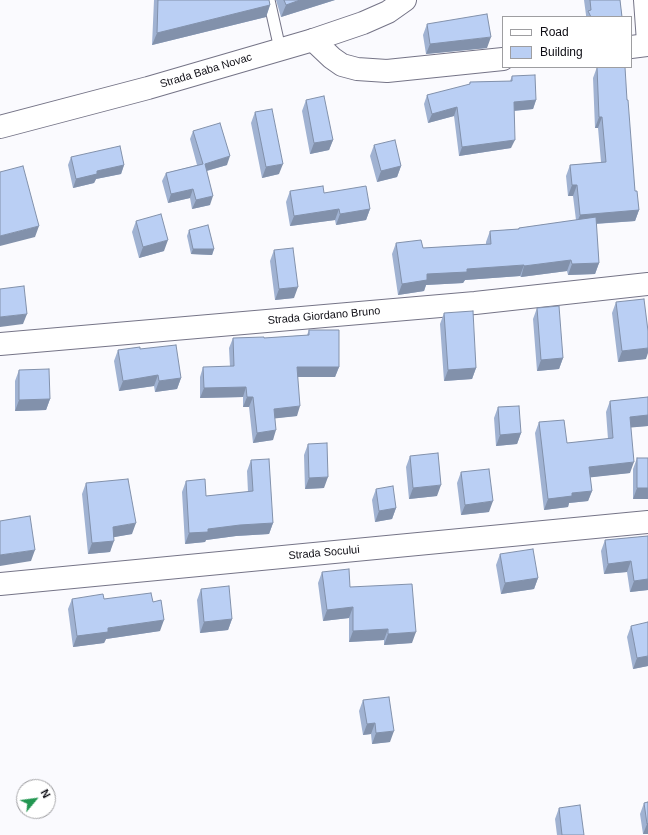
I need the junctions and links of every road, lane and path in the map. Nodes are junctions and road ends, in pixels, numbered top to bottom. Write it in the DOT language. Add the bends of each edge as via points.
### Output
graph roads {
  1 [pos="269,0"];
  2 [pos="405,0"];
  3 [pos="645,0"];
  4 [pos="313,40"];
  5 [pos="648,44"];
  6 [pos="632,47"];
  7 [pos="280,49"];
  8 [pos="502,60"];
  9 [pos="0,127"];
  10 [pos="648,284"];
  11 [pos="0,344"];
  12 [pos="648,522"];
  13 [pos="0,584"];
  1 -- 7 [label="lane"];
  2 -- 4 [label="street, Strada Baba Novac" via="388,12 363,23"];
  3 -- 5 [label="street"];
  4 -- 7 [label="street, Strada Baba Novac"];
  4 -- 8 [label="street" via="342,65 357,69 387,71"];
  5 -- 6 [label="street"];
  7 -- 9 [label="street, Strada Baba Novac" via="148,88"];
  10 -- 11 [label="street, Strada Giordano Bruno"];
  12 -- 13 [label="street, Strada Socului"];
}
